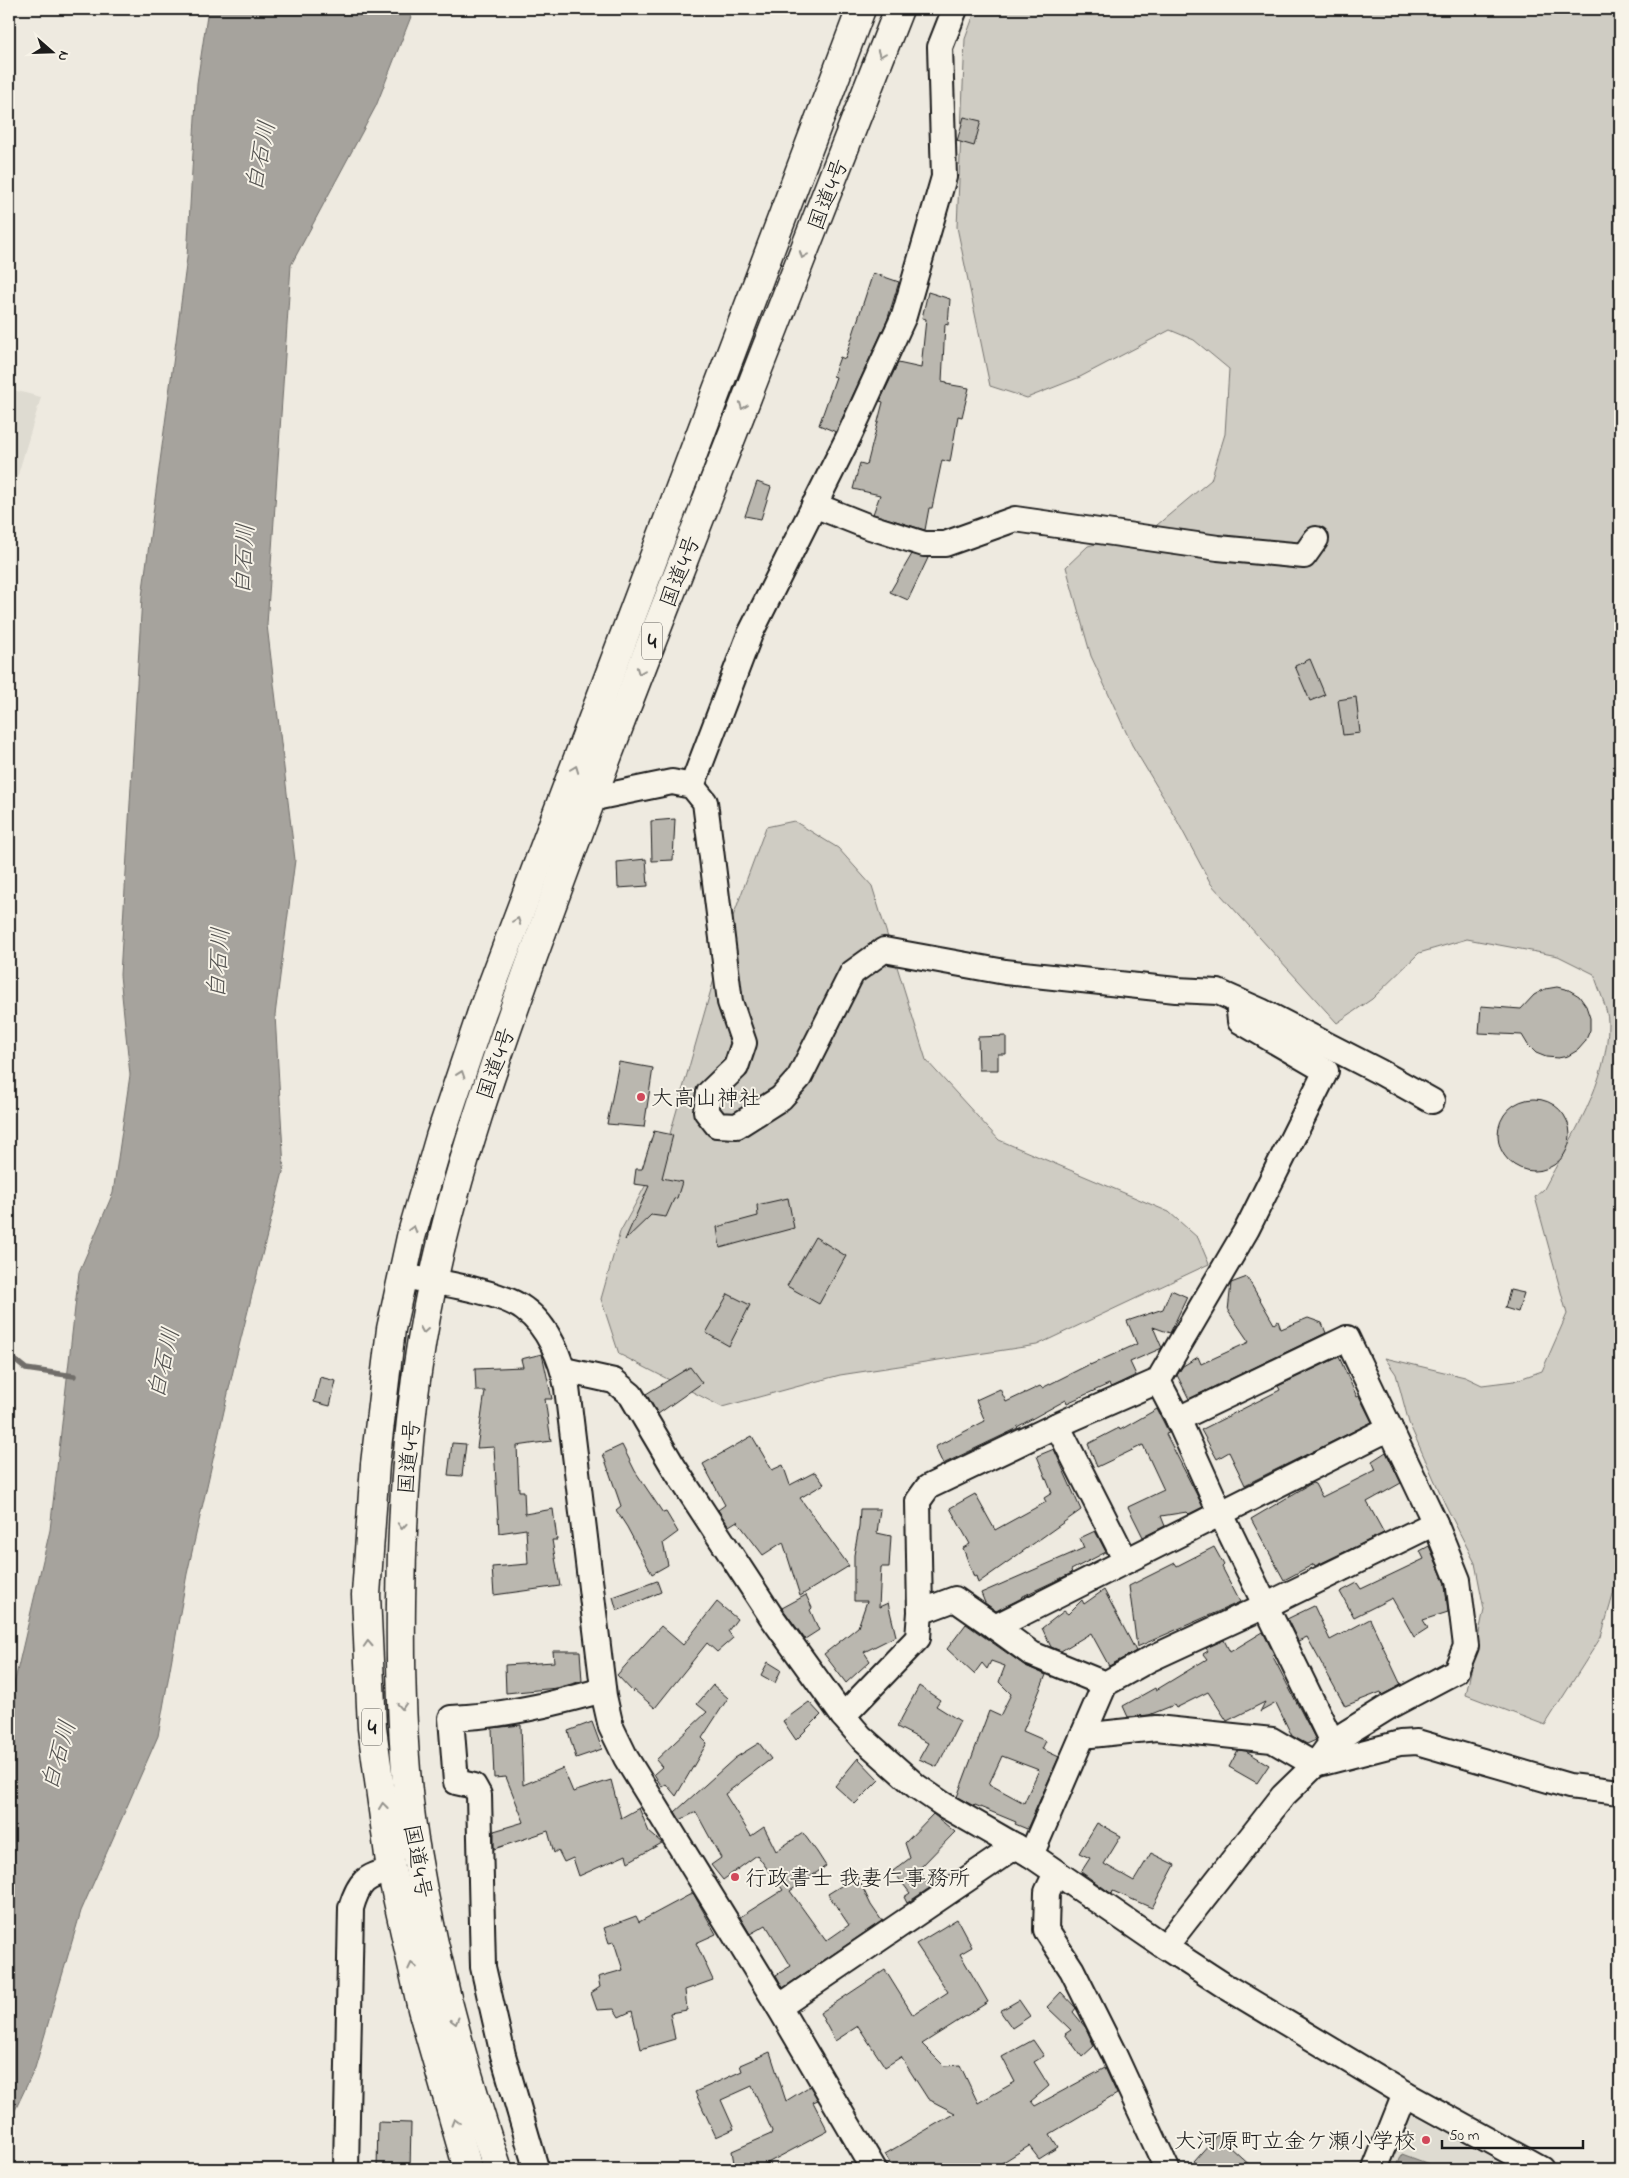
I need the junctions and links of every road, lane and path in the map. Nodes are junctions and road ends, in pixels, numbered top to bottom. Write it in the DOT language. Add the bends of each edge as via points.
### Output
graph roads {
  1 [pos="861,9"];
  2 [pos="899,9"];
  3 [pos="955,9"];
  4 [pos="814,505"];
  5 [pos="1316,539"];
  6 [pos="692,786"];
  7 [pos="590,799"];
  8 [pos="1238,1001"];
  9 [pos="1432,1101"];
  10 [pos="402,1276"];
  11 [pos="432,1282"];
  12 [pos="564,1370"];
  13 [pos="1158,1381"];
  14 [pos="1178,1419"];
  15 [pos="1057,1425"];
  16 [pos="1390,1428"];
  17 [pos="1221,1513"];
  18 [pos="1435,1523"];
  19 [pos="1126,1561"];
  20 [pos="1267,1606"];
  21 [pos="920,1612"];
  22 [pos="995,1627"];
  23 [pos="1105,1684"];
  24 [pos="603,1690"];
  25 [pos="843,1716"];
  26 [pos="1082,1736"];
  27 [pos="1332,1742"];
  28 [pos="1314,1765"];
  29 [pos="1620,1792"];
  30 [pos="1024,1851"];
  31 [pos="391,1870"];
  32 [pos="1056,1873"];
  33 [pos="1165,1947"];
  34 [pos="779,2008"];
  35 [pos="1405,2094"];
  36 [pos="346,2169"];
  37 [pos="468,2169"];
  38 [pos="498,2169"];
  39 [pos="535,2169"];
  40 [pos="874,2169"];
  41 [pos="1167,2169"];
  42 [pos="1376,2169"];
  43 [pos="1541,2169"];
  10 -- 1 [label="highway, 国道4号 / 4, one-way" via="440,1137 482,1012"];
  2 -- 7 [label="highway, 国道4号 / 4, one-way"];
  3 -- 4 [label="street" via="940,47 944,177 930,228 904,316"];
  4 -- 5 [label="street" via="924,544 945,544 1015,519 1218,548 1304,556"];
  4 -- 6 [label="street" via="750,634"];
  6 -- 7 [label="street" via="672,782"];
  6 -- 8 [label="street" via="704,802 730,1002 744,1043 736,1067 709,1092 706,1112 717,1125 737,1126 781,1098 799,1078 852,973 884,950 1005,972 1218,992"];
  7 -- 11 [label="highway, 国道4号 / 4" via="492,1067"];
  8 -- 9 [label="street" via="1372,1067"];
  8 -- 13 [label="street" via="1240,1021 1326,1071 1247,1229"];
  10 -- 11 [label="street"];
  31 -- 10 [label="highway, 国道4号 / 4, one-way" via="372,1728 366,1595 376,1454 391,1329"];
  11 -- 12 [label="street" via="490,1294 524,1308 546,1333"];
  11 -- 38 [label="highway, 国道4号 / 4, one-way" via="416,1380 402,1530 401,1661 405,1766 414,1840 430,1924 466,2064"];
  12 -- 24 [label="street"];
  12 -- 25 [label="street" via="614,1381 631,1395 673,1466 771,1616"];
  13 -- 14 [label="street"];
  13 -- 15 [label="street"];
  14 -- 16 [label="street" via="1348,1338"];
  14 -- 17 [label="street"];
  15 -- 19 [label="street"];
  15 -- 21 [label="street" via="928,1487 918,1501"];
  16 -- 17 [label="street"];
  16 -- 18 [label="street"];
  17 -- 19 [label="street"];
  17 -- 20 [label="street"];
  18 -- 20 [label="street"];
  18 -- 27 [label="street" via="1458,1580 1466,1646 1456,1671"];
  19 -- 22 [label="street"];
  20 -- 23 [label="street" via="1150,1659"];
  20 -- 27 [label="street"];
  21 -- 22 [label="street" via="955,1599"];
  21 -- 25 [label="street" via="918,1638"];
  22 -- 23 [label="street" via="1032,1654"];
  23 -- 26 [label="street"];
  24 -- 34 [label="street" via="611,1728 626,1758"];
  24 -- 39 [label="street" via="496,1715 451,1718 456,1782 474,1786 479,1795 483,1967 503,2055"];
  25 -- 30 [label="street" via="861,1737 916,1786"];
  26 -- 28 [label="street" via="1156,1728 1272,1740"];
  26 -- 30 [label="street"];
  27 -- 28 [label="street"];
  28 -- 29 [label="street" via="1400,1743 1417,1742 1569,1786"];
  28 -- 33 [label="street" via="1283,1796"];
  30 -- 32 [label="street"];
  30 -- 34 [label="street"];
  31 -- 36 [label="street" via="364,1880 351,1908"];
  37 -- 31 [label="highway, 国道4号 / 4, one-way" via="422,2009"];
  32 -- 33 [label="street"];
  32 -- 41 [label="street" via="1047,1892 1046,1930 1072,1970"];
  33 -- 35 [label="street"];
  34 -- 40 [label="street"];
  35 -- 42 [label="street"];
  35 -- 43 [label="street"];
}
